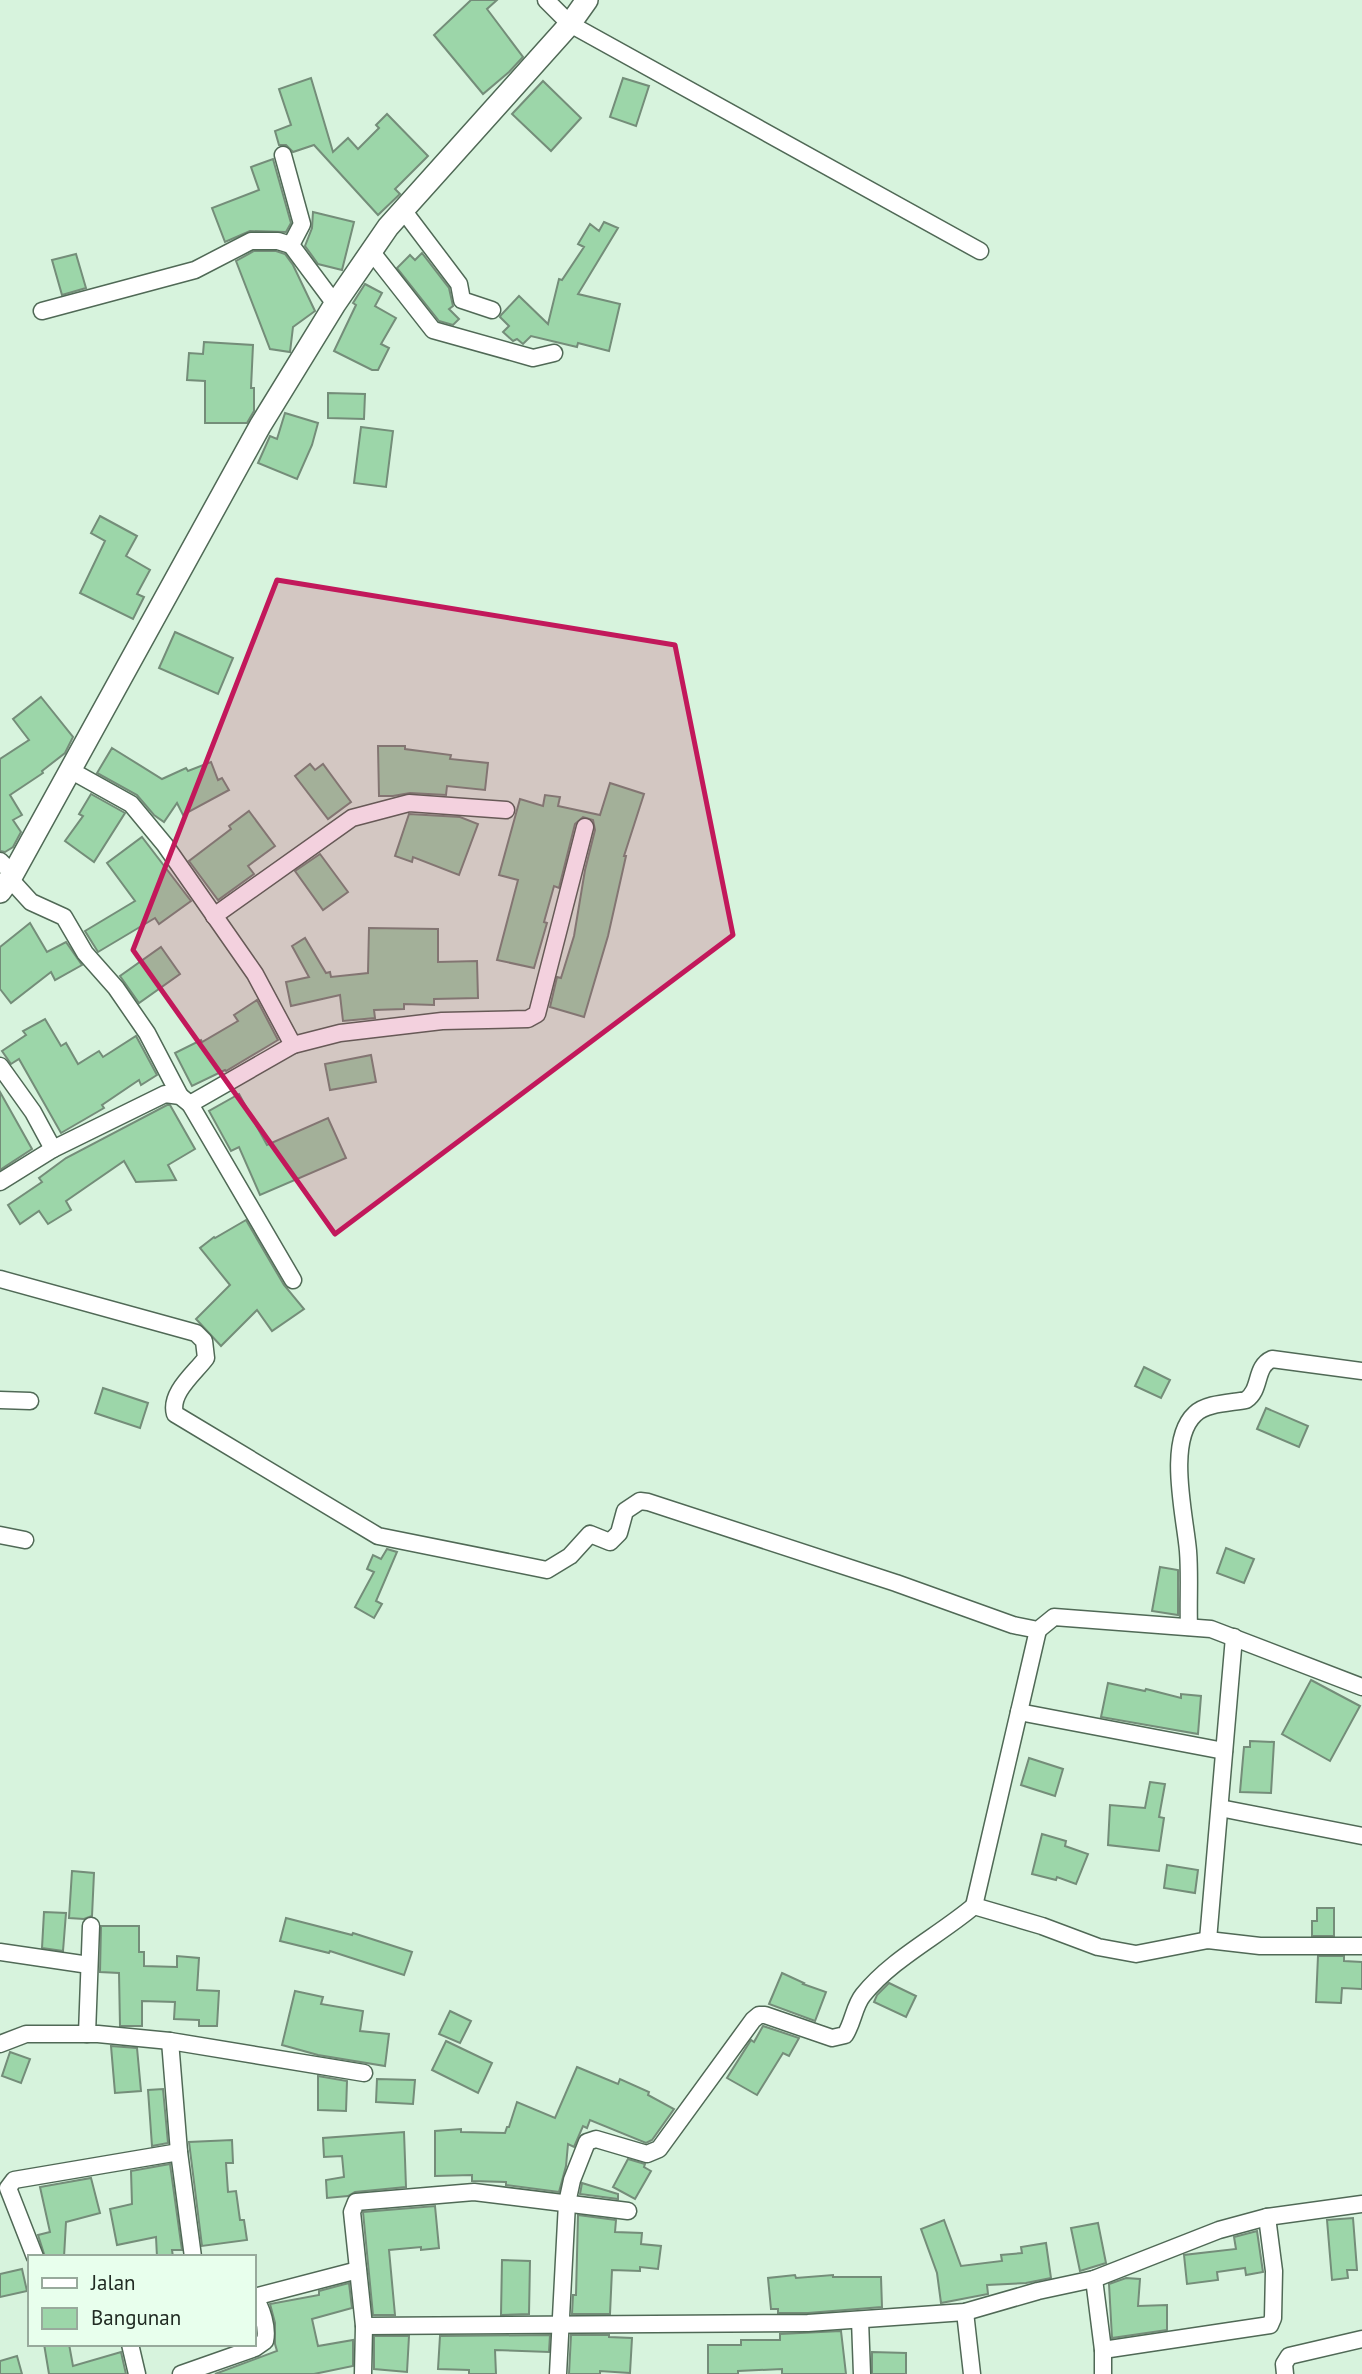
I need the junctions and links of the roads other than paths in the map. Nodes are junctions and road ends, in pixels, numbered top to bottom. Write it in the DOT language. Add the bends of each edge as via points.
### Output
graph roads {
  1 [pos="546,0"];
  2 [pos="587,0"];
  3 [pos="570,24"];
  4 [pos="283,155"];
  5 [pos="403,210"];
  6 [pos="292,245"];
  7 [pos="371,251"];
  8 [pos="980,251"];
  9 [pos="335,304"];
  10 [pos="492,310"];
  11 [pos="42,311"];
  12 [pos="554,353"];
  13 [pos="70,770"];
  14 [pos="506,810"];
  15 [pos="585,827"];
  16 [pos="6,877"];
  17 [pos="214,916"];
  18 [pos="293,1045"];
  19 [pos="0,1066"];
  20 [pos="185,1100"];
  21 [pos="53,1149"];
  22 [pos="0,1182"];
  23 [pos="0,1279"];
  24 [pos="293,1280"];
  25 [pos="1362,1371"];
  26 [pos="0,1400"];
  27 [pos="30,1401"];
  28 [pos="0,1535"];
  29 [pos="25,1540"];
  30 [pos="1189,1627"];
  31 [pos="1038,1630"];
  32 [pos="1234,1637"];
  33 [pos="1362,1687"];
  34 [pos="1019,1712"];
  35 [pos="1224,1751"];
  36 [pos="1220,1808"];
  37 [pos="1362,1836"];
  38 [pos="974,1906"];
  39 [pos="91,1926"];
  40 [pos="1208,1940"];
  41 [pos="1362,1946"];
  42 [pos="0,1952"];
  43 [pos="89,1965"];
  44 [pos="87,2034"];
  45 [pos="170,2041"];
  46 [pos="0,2044"];
  47 [pos="364,2073"];
  48 [pos="179,2151"];
  49 [pos="567,2203"];
  50 [pos="1362,2204"];
  51 [pos="628,2211"];
  52 [pos="1267,2217"];
  53 [pos="34,2255"];
  54 [pos="193,2255"];
  55 [pos="358,2270"];
  56 [pos="1094,2279"];
  57 [pos="256,2296"];
  58 [pos="256,2300"];
  59 [pos="965,2312"];
  60 [pos="860,2320"];
  61 [pos="559,2325"];
  62 [pos="364,2326"];
  63 [pos="1362,2339"];
  64 [pos="130,2346"];
  65 [pos="1103,2350"];
  66 [pos="137,2374"];
  67 [pos="181,2374"];
  68 [pos="363,2374"];
  69 [pos="558,2374"];
  70 [pos="862,2374"];
  71 [pos="972,2374"];
  72 [pos="1103,2374"];
  73 [pos="1285,2374"];
  1 -- 3 [label="street"];
  2 -- 3 [label="street"];
  3 -- 5 [label="street"];
  3 -- 8 [label="street"];
  4 -- 6 [label="street" via="302,224"];
  5 -- 7 [label="street"];
  5 -- 10 [label="street" via="459,284 462,300"];
  6 -- 9 [label="street"];
  6 -- 11 [label="street" via="278,240 251,241 195,270"];
  7 -- 9 [label="street"];
  7 -- 12 [label="street" via="433,330 533,358"];
  9 -- 13 [label="street" via="260,426"];
  13 -- 16 [label="street"];
  13 -- 17 [label="street" via="131,804"];
  14 -- 17 [label="street" via="410,803 352,818"];
  15 -- 18 [label="street" via="537,1014 340,1032"];
  16 -- 20 [label="street" via="31,902 64,917 85,953 147,1033"];
  17 -- 18 [label="street" via="255,974"];
  18 -- 20 [label="street"];
  19 -- 21 [label="street"];
  20 -- 21 [label="street" via="164,1094"];
  20 -- 24 [label="street"];
  21 -- 22 [label="street"];
  23 -- 31 [label="street" via="196,1333 204,1341 206,1358 176,1395 175,1414 378,1536 547,1570 570,1556 590,1534 610,1542 625,1511 648,1502"];
  25 -- 30 [label="street" via="1272,1359 1263,1365 1252,1396 1202,1409 1191,1419 1184,1431 1178,1469 1188,1551"];
  26 -- 27 [label="street"];
  28 -- 29 [label="street"];
  30 -- 31 [label="street" via="1054,1617"];
  30 -- 32 [label="street"];
  31 -- 34 [label="street"];
  32 -- 33 [label="street"];
  32 -- 35 [label="street"];
  34 -- 35 [label="street"];
  34 -- 38 [label="street"];
  35 -- 36 [label="street"];
  36 -- 37 [label="street"];
  36 -- 40 [label="street"];
  38 -- 40 [label="street" via="1098,1947 1136,1954"];
  38 -- 49 [label="street" via="901,1957 861,1997 845,2035 832,2038 765,2015 752,2020 654,2152 596,2139 587,2142"];
  39 -- 43 [label="street"];
  40 -- 41 [label="street" via="1260,1946"];
  42 -- 43 [label="street"];
  43 -- 44 [label="street"];
  44 -- 45 [label="street"];
  44 -- 46 [label="street" via="26,2034"];
  45 -- 47 [label="street"];
  45 -- 48 [label="street"];
  48 -- 53 [label="street" via="14,2180 8,2189"];
  48 -- 54 [label="street"];
  49 -- 51 [label="street"];
  49 -- 55 [label="street" via="474,2192 360,2201 352,2212"];
  49 -- 61 [label="street"];
  50 -- 52 [label="street"];
  52 -- 56 [label="street" via="1219,2230"];
  52 -- 65 [label="street" via="1273,2271 1270,2325"];
  55 -- 57 [label="street"];
  55 -- 62 [label="street"];
  56 -- 59 [label="street"];
  56 -- 65 [label="street"];
  58 -- 67 [label="street" via="267,2333 265,2341"];
  59 -- 60 [label="street"];
  59 -- 71 [label="street"];
  60 -- 61 [label="street"];
  60 -- 70 [label="street"];
  61 -- 62 [label="street"];
  61 -- 69 [label="street"];
  62 -- 68 [label="street"];
  63 -- 73 [label="street" via="1289,2356"];
  64 -- 66 [label="street"];
  65 -- 72 [label="street"];
}
